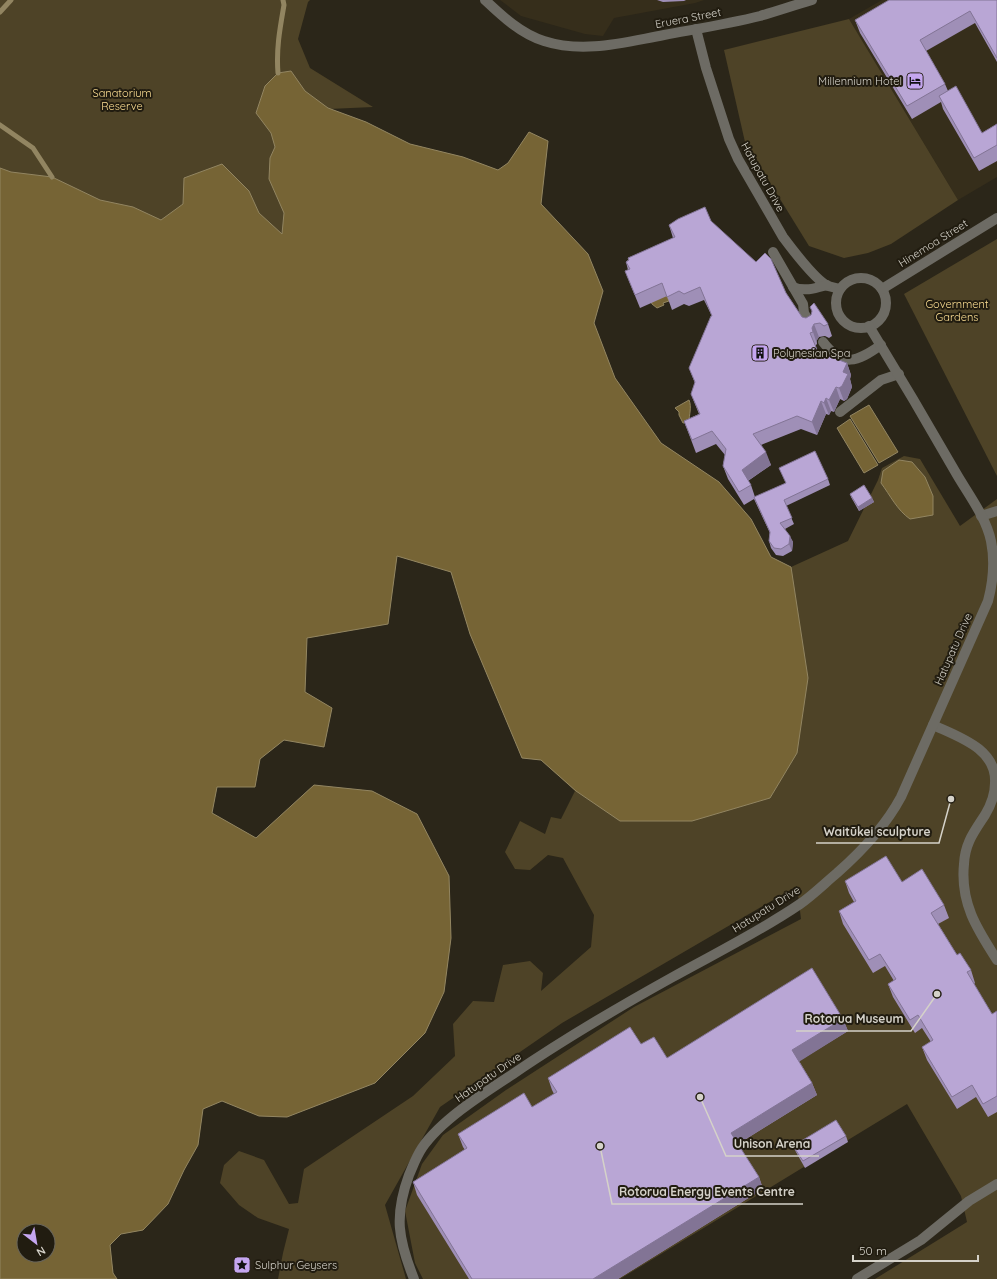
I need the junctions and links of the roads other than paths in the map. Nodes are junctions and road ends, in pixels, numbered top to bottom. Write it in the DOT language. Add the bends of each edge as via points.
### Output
graph roads {
  1 [pos="485,0"];
  2 [pos="812,0"];
  3 [pos="696,29"];
  4 [pos="997,218"];
  5 [pos="773,252"];
  6 [pos="827,285"];
  7 [pos="793,287"];
  8 [pos="840,289"];
  9 [pos="882,289"];
  10 [pos="803,304"];
  11 [pos="810,324"];
  12 [pos="869,326"];
  13 [pos="823,342"];
  14 [pos="880,344"];
  15 [pos="899,374"];
  16 [pos="840,412"];
  17 [pos="997,510"];
  18 [pos="980,516"];
  19 [pos="933,725"];
  20 [pos="995,766"];
  21 [pos="993,804"];
  22 [pos="997,960"];
  23 [pos="997,1184"];
  24 [pos="414,1279"];
  25 [pos="856,1279"];
  1 -- 3 [label="street, Eruera Street" via="529,35 545,42 567,46 608,45"];
  2 -- 3 [label="street, Eruera Street" via="759,16"];
  3 -- 6 [label="street, Hatupatu Drive" via="729,140 738,159 783,237 800,259"];
  4 -- 9 [label="street, Hinemoa Street"];
  5 -- 7 [label="street"];
  6 -- 7 [label="street" via="806,290"];
  6 -- 8 [label="street, Hatupatu Drive"];
  6 -- 10 [label="street" via="810,293"];
  7 -- 10 [label="street"];
  8 -- 9 [label="street" via="849,281 863,278"];
  8 -- 12 [label="street" via="836,309 840,317 853,327"];
  9 -- 12 [label="street" via="885,296 885,311 876,323"];
  10 -- 11 [label="street" via="804,313"];
  12 -- 14 [label="street, Hatupatu Drive"];
  13 -- 14 [label="street" via="834,354 850,360 862,358"];
  14 -- 15 [label="street, Hatupatu Drive"];
  15 -- 16 [label="street" via="881,380"];
  15 -- 18 [label="street, Hatupatu Drive"];
  17 -- 18 [label="street"];
  18 -- 19 [label="street, Hatupatu Drive" via="992,550 991,590"];
  19 -- 20 [label="street" via="977,748"];
  19 -- 24 [label="street, Hatupatu Drive" via="901,797 886,822 857,854 801,903 544,1052 434,1133 421,1149 414,1164 400,1207 401,1241"];
  20 -- 21 [label="street"];
  21 -- 22 [label="street" via="970,837 963,878 972,919"];
  23 -- 25 [label="street" via="969,1200 921,1240"];
}
